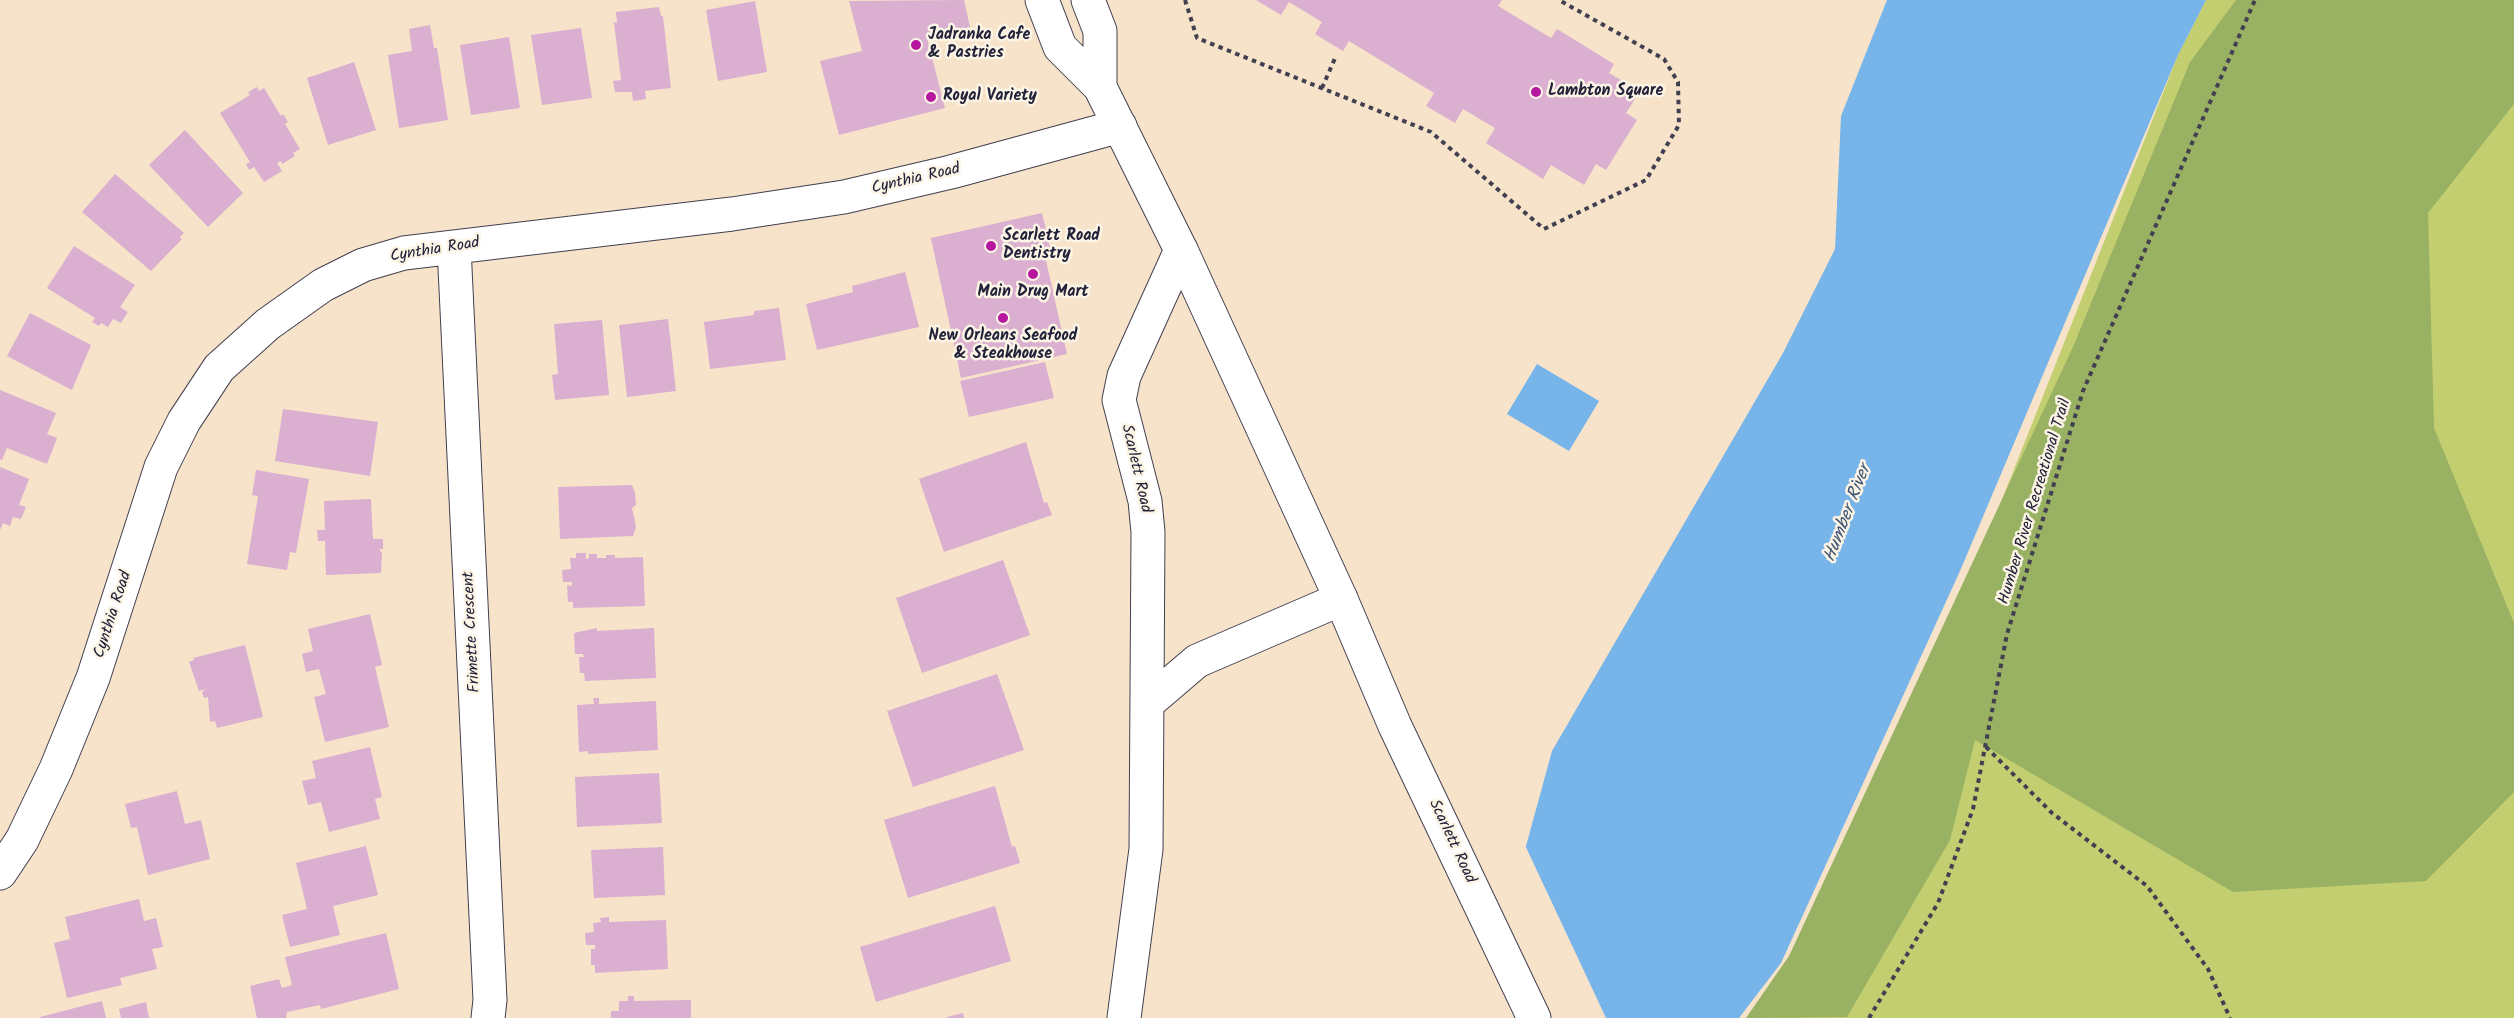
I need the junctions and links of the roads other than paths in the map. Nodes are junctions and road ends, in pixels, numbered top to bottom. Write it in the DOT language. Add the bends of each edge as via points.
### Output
graph roads {
  1 [pos="1042,0"];
  2 [pos="1088,0"];
  3 [pos="1100,87"];
  4 [pos="1120,126"];
  5 [pos="454,247"];
  6 [pos="1180,250"];
  7 [pos="1341,599"];
  8 [pos="1149,702"];
  9 [pos="0,873"];
  10 [pos="488,1018"];
  11 [pos="1125,1018"];
  12 [pos="1534,1018"];
  1 -- 3 [label="street, Scarlett Road" via="1060,47"];
  2 -- 3 [label="street, Scarlett Road" via="1100,31"];
  3 -- 4 [label="street, Scarlett Road"];
  4 -- 5 [label="street, Cynthia Road" via="951,172 844,196 732,214"];
  4 -- 6 [label="street, Scarlett Road"];
  5 -- 9 [label="street, Cynthia Road" via="404,253 363,265 322,285 268,324 219,368 160,467 93,678 22,840"];
  5 -- 10 [label="street, Frimette Crescent"];
  6 -- 7 [label="street, Scarlett Road"];
  6 -- 8 [label="street, Scarlett Road" via="1124,376 1119,400 1145,501"];
  7 -- 8 [label="street" via="1197,661"];
  7 -- 12 [label="street, Scarlett Road" via="1395,726"];
  8 -- 11 [label="street, Scarlett Road" via="1146,849"];
}
